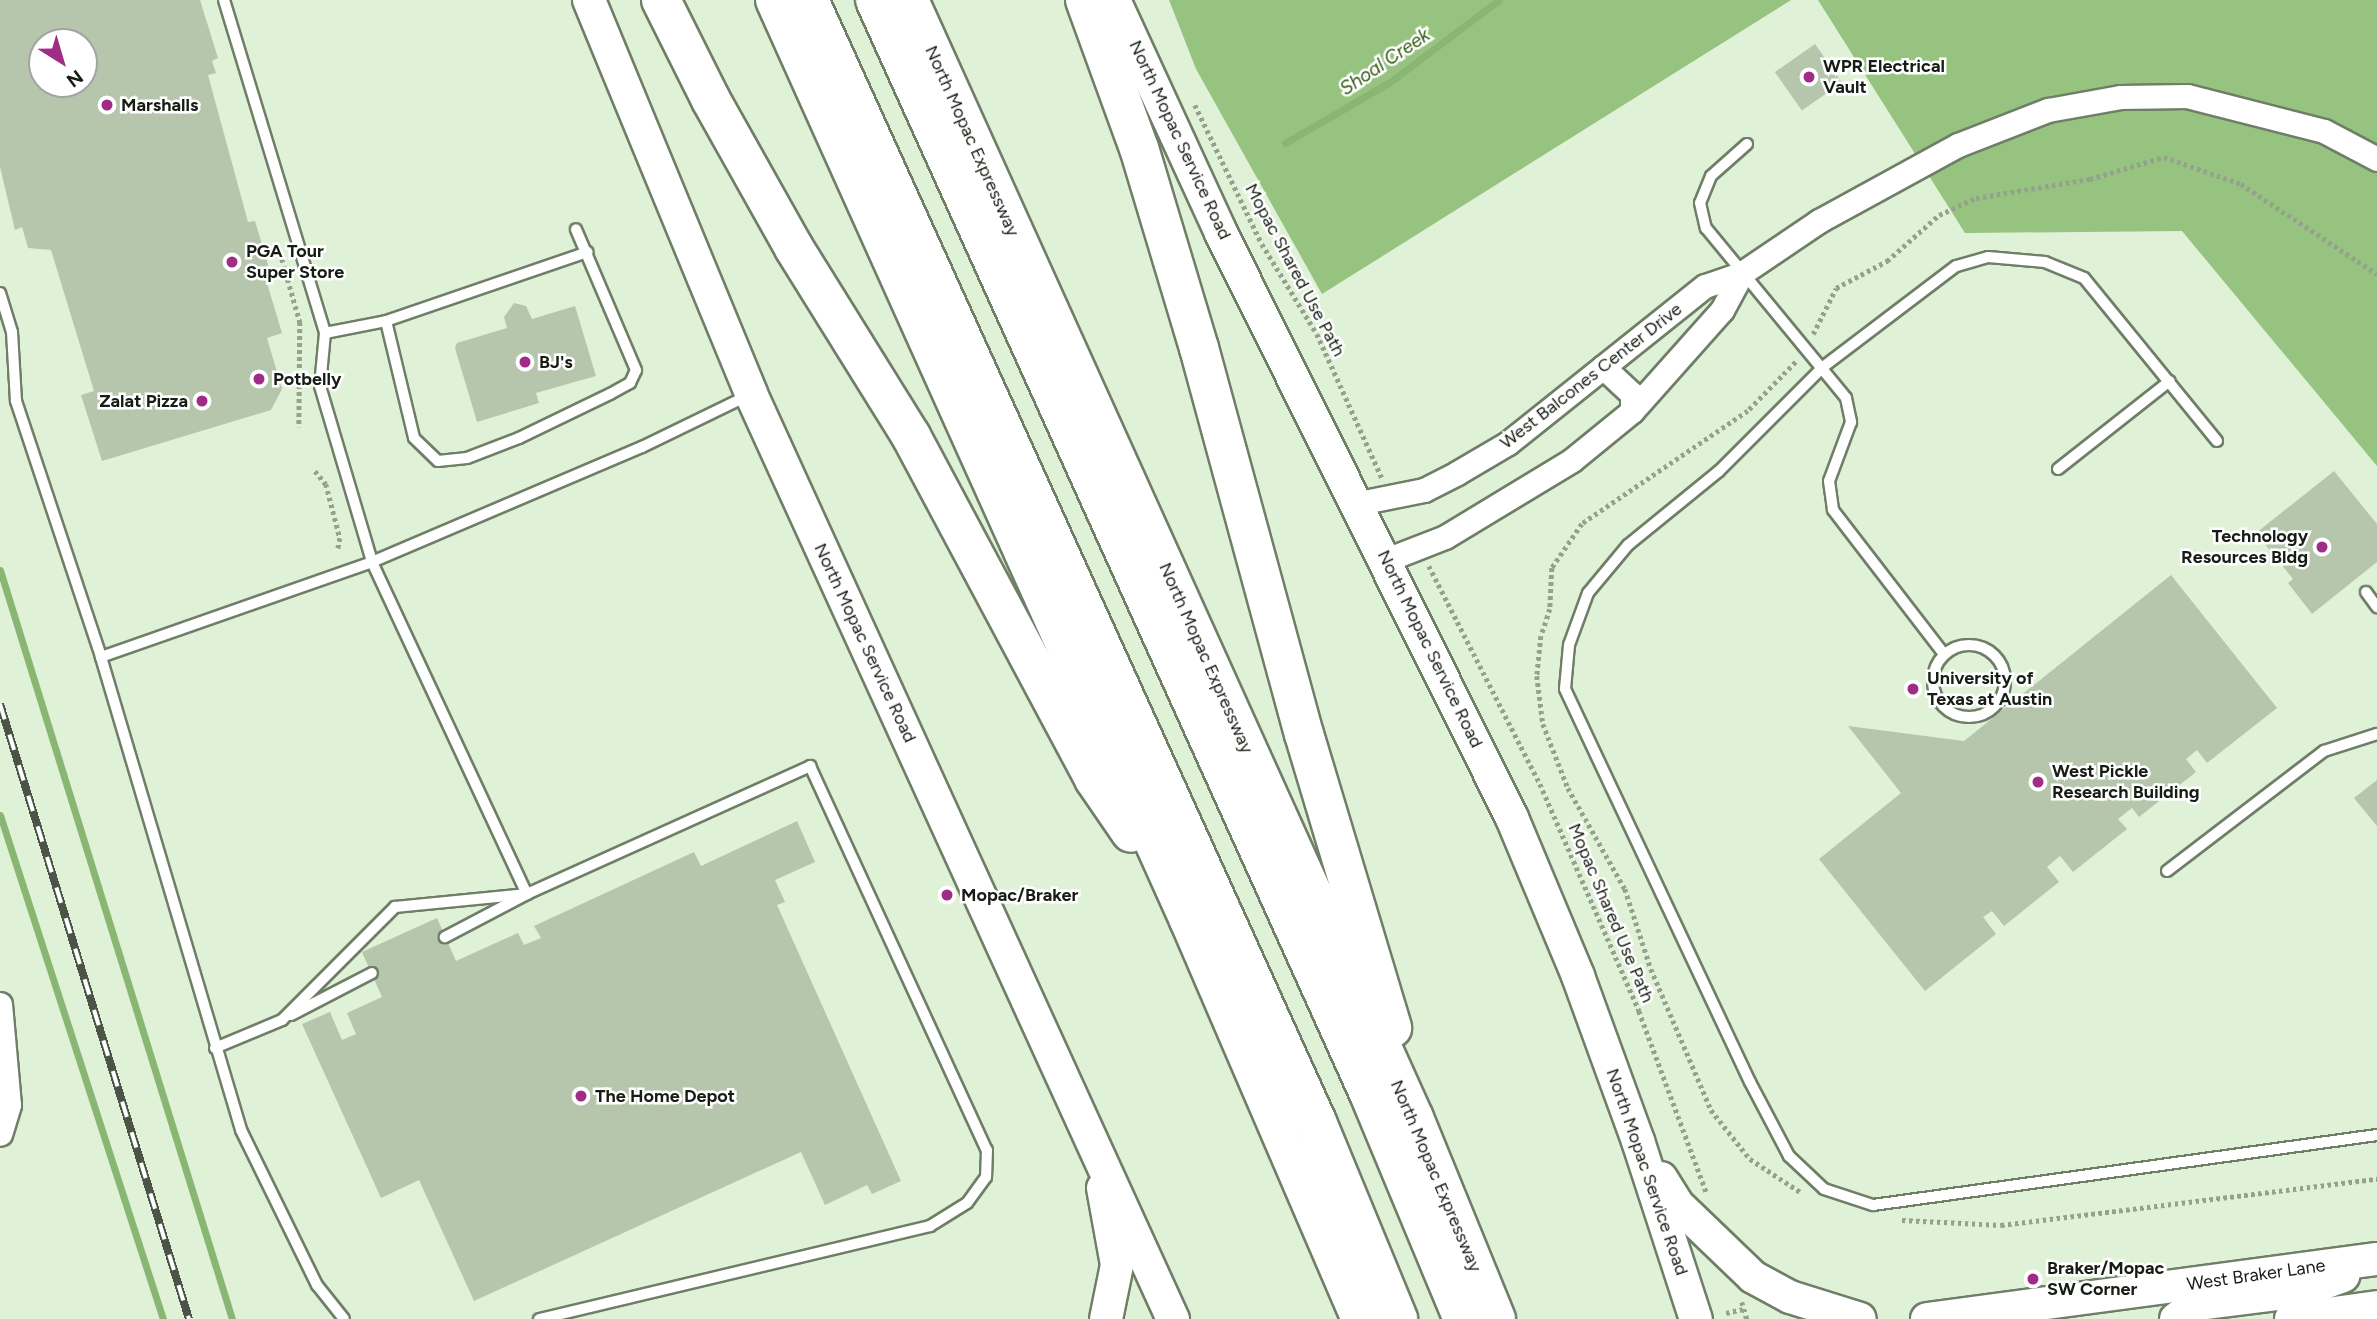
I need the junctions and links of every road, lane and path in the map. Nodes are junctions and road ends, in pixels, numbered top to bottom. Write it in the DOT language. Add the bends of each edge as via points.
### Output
graph roads {
  1 [pos="224,0"];
  2 [pos="589,0"];
  3 [pos="662,0"];
  4 [pos="775,0"];
  5 [pos="809,0"];
  6 [pos="875,0"];
  7 [pos="909,0"];
  8 [pos="1085,0"];
  9 [pos="1114,0"];
  10 [pos="1193,100"];
  11 [pos="1747,144"];
  12 [pos="2377,159"];
  13 [pos="576,229"];
  14 [pos="587,252"];
  15 [pos="281,253"];
  16 [pos="1742,273"];
  17 [pos="2377,274"];
  18 [pos="0,293"];
  19 [pos="386,321"];
  20 [pos="325,333"];
  21 [pos="1808,350"];
  22 [pos="1603,367"];
  23 [pos="1823,367"];
  24 [pos="2170,381"];
  25 [pos="751,394"];
  26 [pos="1632,411"];
  27 [pos="299,427"];
  28 [pos="2217,441"];
  29 [pos="2058,469"];
  30 [pos="315,471"];
  31 [pos="1382,479"];
  32 [pos="1359,503"];
  33 [pos="338,549"];
  34 [pos="1386,560"];
  35 [pos="1426,561"];
  36 [pos="372,562"];
  37 [pos="2366,592"];
  38 [pos="2377,607"];
  39 [pos="1944,654"];
  40 [pos="101,657"];
  41 [pos="1543,724"];
  42 [pos="2377,734"];
  43 [pos="2167,872"];
  44 [pos="527,894"];
  45 [pos="1189,920"];
  46 [pos="445,937"];
  47 [pos="372,973"];
  48 [pos="0,1004"];
  49 [pos="282,1020"];
  50 [pos="215,1048"];
  51 [pos="1414,1118"];
  52 [pos="1090,1133"];
  53 [pos="0,1134"];
  54 [pos="2377,1135"];
  55 [pos="1639,1141"];
  56 [pos="2377,1179"];
  57 [pos="1806,1196"];
  58 [pos="1711,1201"];
  59 [pos="1895,1220"];
  60 [pos="2371,1259"];
  61 [pos="2377,1307"];
  62 [pos="1743,1309"];
  63 [pos="1711,1316"];
  64 [pos="344,1319"];
  65 [pos="539,1319"];
  66 [pos="1106,1319"];
  67 [pos="1173,1319"];
  68 [pos="1361,1319"];
  69 [pos="1398,1319"];
  70 [pos="1463,1319"];
  71 [pos="1496,1319"];
  72 [pos="1860,1319"];
  73 [pos="1927,1319"];
  74 [pos="2176,1319"];
  75 [pos="2291,1319"];
  1 -- 20 [label="lane"];
  2 -- 25 [label="main road, North Mopac Service Road"];
  3 -- 45 [label="highway" via="711,100 794,248 911,436 1094,779"];
  4 -- 45 [label="highway"];
  5 -- 69 [label="highway" via="1317,1122"];
  6 -- 70 [label="highway" via="1370,1096"];
  7 -- 51 [label="highway, North Mopac Expressway"];
  8 -- 51 [label="highway" via="1139,148 1229,450 1304,734 1384,991"];
  9 -- 32 [label="main road, North Mopac Service Road" via="1221,233"];
  10 -- 31 [label="path, Mopac Shared Use Path" via="1262,244 1317,334"];
  11 -- 16 [label="lane" via="1711,176 1700,203 1706,228"];
  12 -- 16 [label="street, West Balcones Center Drive" via="2324,131 2187,96 2120,97 2048,110 1958,145 1819,221"];
  13 -- 14 [label="lane"];
  14 -- 19 [label="lane"];
  14 -- 19 [label="lane" via="630,353 635,377 599,400 467,458 438,461 414,438"];
  15 -- 27 [label="path" via="300,322"];
  16 -- 21 [label="lane"];
  16 -- 22 [label="street, West Balcones Center Drive" via="1705,286"];
  16 -- 26 [label="street, West Balcones Center Drive" via="1722,310"];
  17 -- 21 [label="path" via="2241,184 2164,158 2090,179 1976,198 1939,215 1887,261 1836,288 1819,316"];
  18 -- 40 [label="lane" via="12,332 16,401"];
  19 -- 20 [label="lane"];
  20 -- 36 [label="lane" via="320,386"];
  21 -- 23 [label="lane"];
  22 -- 26 [label="street" via="1632,394"];
  22 -- 32 [label="street, West Balcones Center Drive" via="1508,443 1457,473 1424,490"];
  23 -- 24 [label="lane" via="1956,266 1988,257 2045,262 2084,278"];
  23 -- 39 [label="lane" via="1846,398 1851,422 1829,481 1833,510"];
  23 -- 54 [label="lane" via="1719,471 1628,545 1588,593 1569,645 1564,689 1789,1156 1824,1189 1873,1205"];
  24 -- 28 [label="lane"];
  24 -- 29 [label="lane"];
  25 -- 36 [label="lane" via="642,447"];
  25 -- 52 [label="main road, North Mopac Service Road"];
  26 -- 34 [label="street, West Balcones Center Drive" via="1572,460 1508,502 1445,537"];
  30 -- 33 [label="path" via="326,484 340,538"];
  32 -- 34 [label="main road, North Mopac Service Road"];
  34 -- 55 [label="main road, North Mopac Service Road" via="1512,818 1578,976"];
  35 -- 58 [label="path, Mopac Shared Use Path" via="1540,784 1639,1011"];
  36 -- 40 [label="lane"];
  36 -- 44 [label="lane"];
  37 -- 38 [label="lane"];
  39 -- 39 [label="lane" via="1932,681 1945,709 1961,717 1979,716 2000,701 2006,683 1993,654 1977,645 1957,646"];
  40 -- 50 [label="lane"];
  41 -- 57 [label="path" via="1567,788 1625,889 1651,970 1712,1110 1750,1159"];
  42 -- 43 [label="lane" via="2324,751"];
  44 -- 46 [label="lane"];
  44 -- 49 [label="lane" via="395,907"];
  44 -- 65 [label="lane" via="810,766 987,1150 986,1177 967,1203 930,1226"];
  45 -- 68 [label="highway"];
  47 -- 49 [label="lane"];
  48 -- 53 [label="street" via="9,1105"];
  49 -- 50 [label="lane"];
  50 -- 64 [label="lane" via="241,1130 317,1285"];
  51 -- 71 [label="highway, North Mopac Expressway"];
  52 -- 66 [label="main road" via="1117,1265"];
  52 -- 67 [label="main road, North Mopac Service Road"];
  55 -- 63 [label="main road, North Mopac Service Road"];
  55 -- 72 [label="main road" via="1677,1204 1752,1278 1790,1297"];
  56 -- 59 [label="path" via="2001,1225"];
  60 -- 73 [label="main road, West Braker Lane"];
  60 -- 74 [label="main road" via="2302,1291 2197,1304"];
  61 -- 75 [label="main road"];
  62 -- 63 [label="path"];
}
